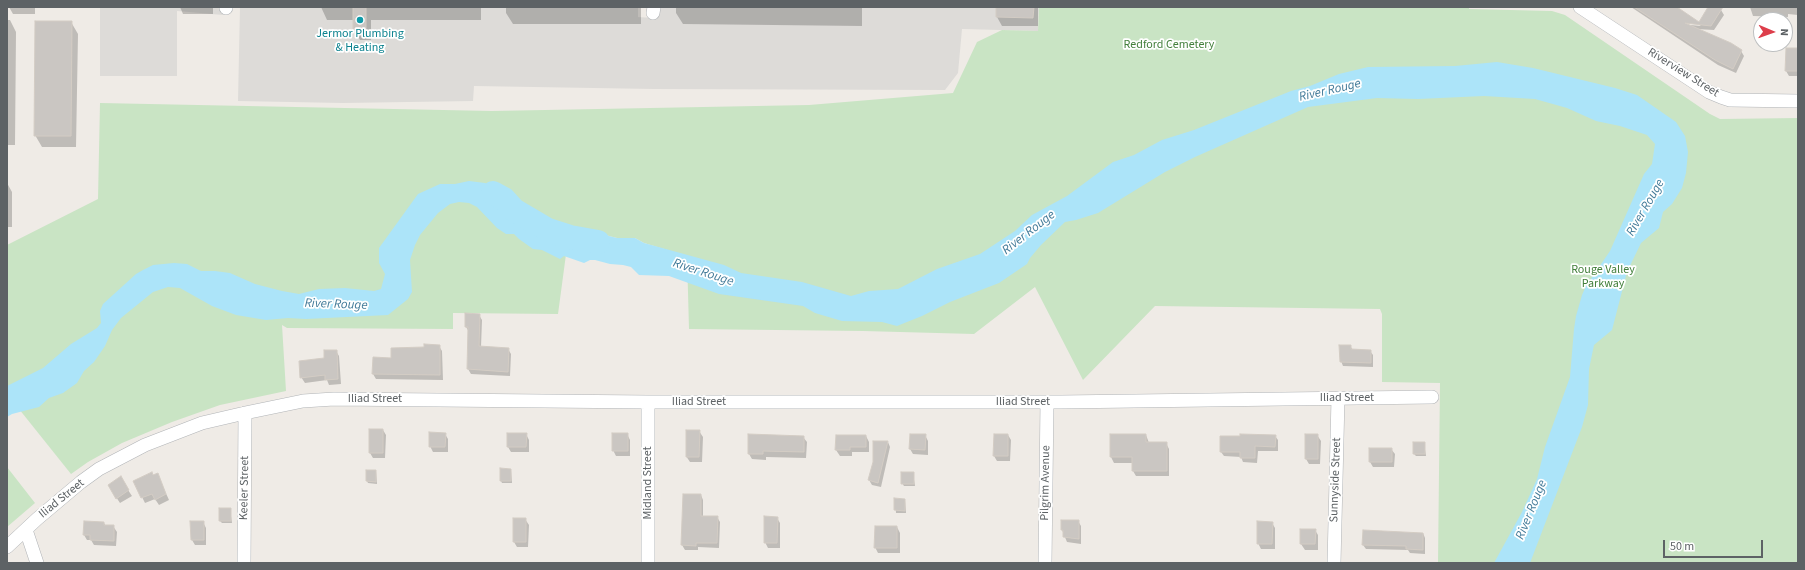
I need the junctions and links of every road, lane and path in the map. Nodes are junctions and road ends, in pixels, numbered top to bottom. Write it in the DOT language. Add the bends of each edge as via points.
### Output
graph roads {
  1 [pos="1580,7"];
  2 [pos="1798,101"];
  3 [pos="1432,397"];
  4 [pos="1338,398"];
  5 [pos="648,402"];
  6 [pos="1047,402"];
  7 [pos="245,413"];
  8 [pos="26,530"];
  9 [pos="7,547"];
  10 [pos="37,563"];
  11 [pos="244,563"];
  12 [pos="648,563"];
  13 [pos="1046,563"];
  14 [pos="1334,563"];
  1 -- 2 [label="street, Riverview Street" via="1709,92 1730,100"];
  3 -- 4 [label="street, Iliad Street"];
  4 -- 6 [label="street, Iliad Street"];
  4 -- 14 [label="street, Sunnyside Street"];
  5 -- 6 [label="street, Iliad Street"];
  5 -- 7 [label="street, Iliad Street" via="334,399 303,401"];
  5 -- 12 [label="street, Midland Street"];
  6 -- 13 [label="street, Pilgrim Avenue"];
  7 -- 8 [label="street, Iliad Street" via="184,429 145,445 99,469"];
  7 -- 11 [label="street, Keeler Street"];
  8 -- 9 [label="street, Iliad Street"];
  8 -- 10 [label="street"];
}
